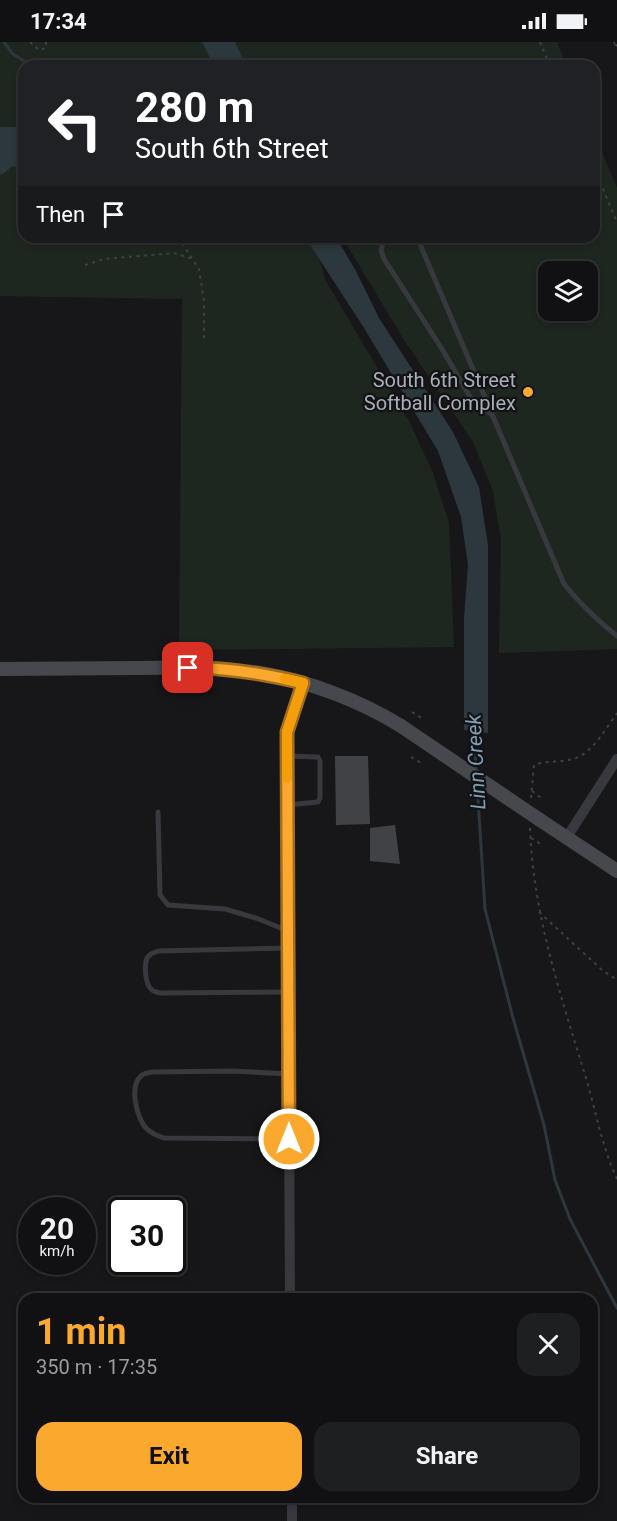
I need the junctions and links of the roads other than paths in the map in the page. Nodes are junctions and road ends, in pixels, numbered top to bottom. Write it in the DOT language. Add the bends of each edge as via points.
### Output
graph roads {
  1 [pos="383,243"];
  2 [pos="420,243"];
  3 [pos="493,416"];
  4 [pos="617,636"];
  5 [pos="0,669"];
  6 [pos="303,683"];
  7 [pos="287,756"];
  8 [pos="615,766"];
  9 [pos="287,805"];
  10 [pos="158,812"];
  11 [pos="567,837"];
  12 [pos="617,871"];
  13 [pos="288,932"];
  14 [pos="288,948"];
  15 [pos="288,992"];
  16 [pos="289,1074"];
  17 [pos="289,1139"];
  18 [pos="290,1293"];
  19 [pos="292,1503"];
  20 [pos="292,1521"];
  1 -- 3 [label="lane" via="384,259 470,397"];
  2 -- 3 [label="lane"];
  3 -- 4 [label="lane" via="564,584 593,617"];
  5 -- 6 [label="main road" via="211,667"];
  6 -- 7 [label="street" via="287,732"];
  6 -- 11 [label="main road, bridge" via="387,717 535,823"];
  7 -- 9 [label="street"];
  7 -- 9 [label="lane" via="314,756 320,761 318,802"];
  8 -- 11 [label="street"];
  9 -- 13 [label="street"];
  10 -- 13 [label="lane" via="160,896 168,905 225,909"];
  11 -- 12 [label="main road"];
  13 -- 14 [label="street"];
  14 -- 15 [label="street"];
  14 -- 15 [label="lane" via="159,951 147,958 146,968 148,985 152,991 161,993"];
  15 -- 16 [label="street"];
  16 -- 17 [label="street"];
  16 -- 17 [label="lane" via="152,1072 142,1075 135,1094 145,1127 164,1138"];
  17 -- 18 [label="street"];
  19 -- 20 [label="street"];
}
